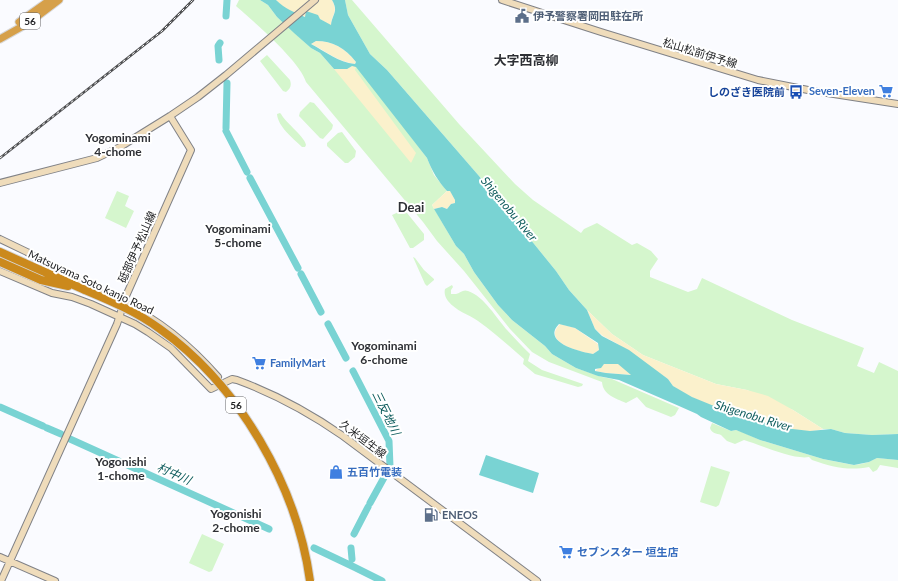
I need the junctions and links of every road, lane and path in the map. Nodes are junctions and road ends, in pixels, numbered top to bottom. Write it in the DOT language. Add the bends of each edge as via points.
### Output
graph roads {
  1 [pos="50,0"];
  2 [pos="59,0"];
  3 [pos="315,0"];
  4 [pos="502,0"];
  5 [pos="0,34"];
  6 [pos="0,39"];
  7 [pos="898,104"];
  8 [pos="170,116"];
  9 [pos="0,183"];
  10 [pos="0,239"];
  11 [pos="0,244"];
  12 [pos="0,248"];
  13 [pos="0,252"];
  14 [pos="0,262"];
  15 [pos="0,266"];
  16 [pos="0,271"];
  17 [pos="53,273"];
  18 [pos="85,290"];
  19 [pos="72,297"];
  20 [pos="123,303"];
  21 [pos="120,317"];
  22 [pos="223,383"];
  23 [pos="0,557"];
  24 [pos="10,561"];
  25 [pos="1,581"];
  26 [pos="55,581"];
  27 [pos="310,581"];
  28 [pos="537,581"];
  1 -- 5 [label="highway, 56"];
  2 -- 6 [label="highway, 56" via="30,22"];
  3 -- 8 [label="main road" via="198,97"];
  4 -- 7 [label="main road, 松山松前伊予線" via="758,80"];
  8 -- 9 [label="main road" via="97,158"];
  8 -- 20 [label="main road, 砥部伊予松山線" via="191,150"];
  10 -- 17 [label="main road" via="40,260"];
  11 -- 17 [label="main road" via="25,255"];
  12 -- 17 [label="highway, 56"];
  13 -- 17 [label="highway, Matsuyama Soto kanjo Road / 56"];
  14 -- 18 [label="highway, 56" via="41,280"];
  15 -- 19 [label="main road, 久米垣生線"];
  16 -- 19 [label="main road, 久米垣生線" via="52,293"];
  17 -- 18 [label="highway, Matsuyama Soto kanjo Road / 56"];
  17 -- 20 [label="main road"];
  18 -- 27 [label="highway, Matsuyama Soto kanjo Road / 56, bridge" via="132,311 160,328 187,350 224,390 259,439 279,476 296,521"];
  19 -- 21 [label="main road, 久米垣生線"];
  20 -- 21 [label="main road, 砥部伊予松山線"];
  20 -- 22 [label="main road" via="154,320 185,342"];
  21 -- 22 [label="main road, 久米垣生線" via="171,348 211,389"];
  21 -- 24 [label="main road, 砥部伊予松山線"];
  22 -- 28 [label="main road, 久米垣生線" via="232,379 244,383 316,418"];
  23 -- 24 [label="main road"];
  24 -- 25 [label="main road, 砥部伊予松山線"];
  24 -- 26 [label="main road"];
}
